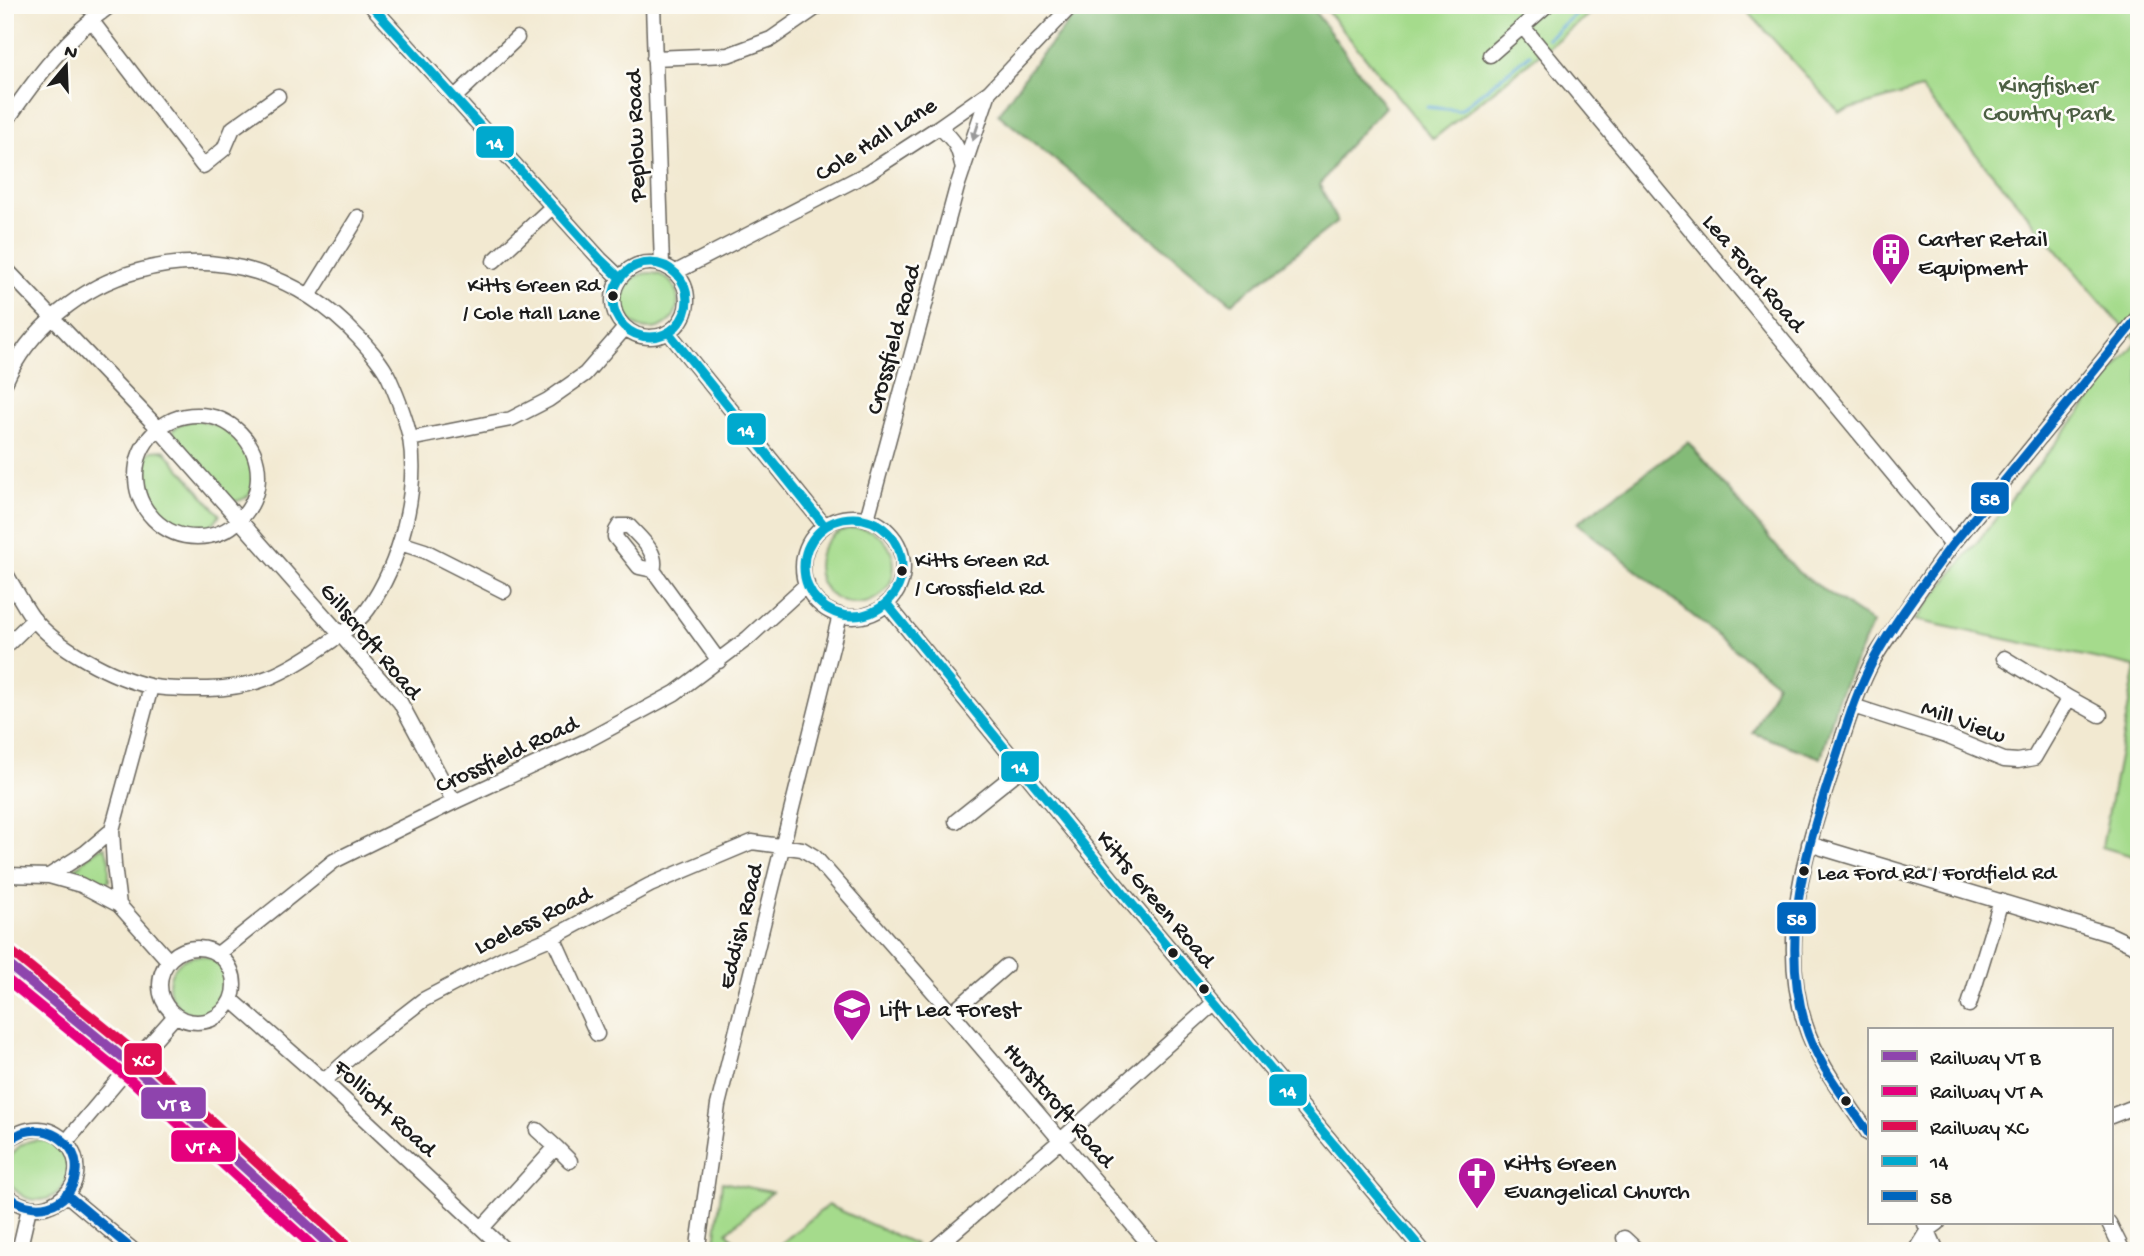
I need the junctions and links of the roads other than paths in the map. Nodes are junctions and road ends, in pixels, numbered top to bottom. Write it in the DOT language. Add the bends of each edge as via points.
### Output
graph roads {
  1 [pos="84,5"];
  2 [pos="371,5"];
  3 [pos="653,5"];
  4 [pos="820,5"];
  5 [pos="1072,5"];
  6 [pos="1547,5"];
  7 [pos="101,13"];
  8 [pos="1523,27"];
  9 [pos="517,38"];
  10 [pos="1490,55"];
  11 [pos="654,58"];
  12 [pos="989,92"];
  13 [pos="278,96"];
  14 [pos="454,98"];
  15 [pos="5,123"];
  16 [pos="939,127"];
  17 [pos="963,171"];
  18 [pos="553,206"];
  19 [pos="358,217"];
  20 [pos="494,261"];
  21 [pos="662,265"];
  22 [pos="5,268"];
  23 [pos="676,272"];
  24 [pos="620,278"];
  25 [pos="309,296"];
  26 [pos="2139,316"];
  27 [pos="52,318"];
  28 [pos="625,328"];
  29 [pos="669,333"];
  30 [pos="5,383"];
  31 [pos="159,429"];
  32 [pos="410,439"];
  33 [pos="237,519"];
  34 [pos="867,519"];
  35 [pos="824,525"];
  36 [pos="400,543"];
  37 [pos="1952,545"];
  38 [pos="653,570"];
  39 [pos="5,572"];
  40 [pos="807,584"];
  41 [pos="504,591"];
  42 [pos="887,604"];
  43 [pos="840,615"];
  44 [pos="34,619"];
  45 [pos="341,635"];
  46 [pos="5,647"];
  47 [pos="2004,658"];
  48 [pos="719,661"];
  49 [pos="150,687"];
  50 [pos="2069,698"];
  51 [pos="1853,706"];
  52 [pos="2100,715"];
  53 [pos="1021,769"];
  54 [pos="454,802"];
  55 [pos="956,821"];
  56 [pos="112,830"];
  57 [pos="1809,844"];
  58 [pos="782,845"];
  59 [pos="5,875"];
  60 [pos="49,876"];
  61 [pos="2001,901"];
  62 [pos="119,905"];
  63 [pos="553,937"];
  64 [pos="2139,948"];
  65 [pos="218,954"];
  66 [pos="168,960"];
  67 [pos="1006,966"];
  68 [pos="232,1000"];
  69 [pos="1215,1002"];
  70 [pos="1969,1005"];
  71 [pos="952,1013"];
  72 [pos="175,1016"];
  73 [pos="597,1034"];
  74 [pos="324,1081"];
  75 [pos="2139,1105"];
  76 [pos="2112,1116"];
  77 [pos="537,1130"];
  78 [pos="1868,1132"];
  79 [pos="1062,1140"];
  80 [pos="66,1142"];
  81 [pos="5,1143"];
  82 [pos="556,1147"];
  83 [pos="570,1161"];
  84 [pos="5,1193"];
  85 [pos="66,1195"];
  86 [pos="29,1208"];
  87 [pos="2110,1224"];
  88 [pos="1930,1225"];
  89 [pos="482,1228"];
  90 [pos="1624,1238"];
  91 [pos="1936,1250"];
  92 [pos="19,1251"];
  93 [pos="134,1251"];
  94 [pos="506,1251"];
  95 [pos="698,1251"];
  96 [pos="932,1251"];
  97 [pos="1155,1251"];
  98 [pos="1423,1251"];
  99 [pos="1637,1251"];
  100 [pos="1914,1251"];
  101 [pos="2123,1251"];
  1 -- 7 [label="street"];
  2 -- 14 [label="street"];
  3 -- 11 [label="street, Peplow Road"];
  4 -- 11 [label="street" via="771,39 728,55"];
  5 -- 12 [label="street, Cole Hall Lane"];
  6 -- 8 [label="street"];
  7 -- 13 [label="street" via="203,166 224,149 233,128"];
  7 -- 15 [label="street" via="40,74"];
  8 -- 10 [label="street"];
  8 -- 37 [label="street, Lea Ford Road"];
  9 -- 14 [label="street"];
  11 -- 21 [label="street, Peplow Road"];
  12 -- 16 [label="street, Cole Hall Lane"];
  12 -- 17 [label="street, Crossfield Road, one-way"];
  14 -- 18 [label="street"];
  16 -- 17 [label="street" via="953,138"];
  16 -- 23 [label="street, Cole Hall Lane" via="868,173"];
  17 -- 34 [label="street, Crossfield Road"];
  18 -- 20 [label="street"];
  18 -- 24 [label="street"];
  19 -- 25 [label="street"];
  21 -- 23 [label="street"];
  21 -- 24 [label="street" via="639,265"];
  22 -- 27 [label="street, Gillscroft Road"];
  23 -- 29 [label="street" via="685,285 687,308"];
  24 -- 28 [label="street" via="613,305"];
  25 -- 27 [label="street" via="278,278 244,267 186,262 114,277"];
  25 -- 32 [label="street" via="342,320 388,375"];
  26 -- 37 [label="street"];
  27 -- 30 [label="street" via="23,350"];
  27 -- 31 [label="street, Gillscroft Road"];
  28 -- 29 [label="street" via="649,338"];
  28 -- 32 [label="street" via="585,374 548,400 511,419"];
  29 -- 35 [label="street"];
  31 -- 33 [label="street, Gillscroft Road"];
  31 -- 33 [label="street" via="176,419 213,416 246,438 259,468 259,483 252,502"];
  31 -- 33 [label="street" via="140,454 137,467 136,491 145,512 169,532 201,539"];
  32 -- 36 [label="street" via="410,507"];
  33 -- 45 [label="street, Gillscroft Road"];
  34 -- 35 [label="street"];
  34 -- 42 [label="street" via="891,534 904,562 899,586"];
  35 -- 40 [label="street" via="807,549"];
  36 -- 41 [label="street"];
  36 -- 45 [label="street" via="367,611"];
  37 -- 51 [label="street" via="1874,659"];
  38 -- 48 [label="street"];
  39 -- 44 [label="street"];
  40 -- 43 [label="street" via="821,604"];
  40 -- 48 [label="street, Crossfield Road"];
  42 -- 43 [label="street" via="860,617"];
  42 -- 53 [label="street, Kitts Green Road"];
  43 -- 58 [label="street, Eddish Road"];
  44 -- 46 [label="street"];
  44 -- 49 [label="street" via="68,649"];
  45 -- 49 [label="street" via="277,676 251,685"];
  45 -- 54 [label="street, Gillscroft Road" via="400,702"];
  47 -- 50 [label="street"];
  48 -- 54 [label="street, Crossfield Road" via="675,693 607,730"];
  49 -- 56 [label="street"];
  50 -- 51 [label="street, Mill View" via="2039,752 2034,758 2018,761"];
  50 -- 52 [label="street"];
  51 -- 57 [label="street"];
  53 -- 55 [label="street"];
  53 -- 69 [label="street, Kitts Green Road"];
  54 -- 65 [label="street, Crossfield Road" via="334,861"];
  56 -- 60 [label="street"];
  56 -- 62 [label="street"];
  57 -- 61 [label="street"];
  57 -- 78 [label="street" via="1793,930 1793,971 1800,1007 1811,1041"];
  58 -- 63 [label="street, Loeless Road" via="752,842 650,885"];
  58 -- 71 [label="street, Hurstcroft Road" via="815,857"];
  58 -- 95 [label="street, Eddish Road" via="719,1105"];
  59 -- 60 [label="street"];
  60 -- 62 [label="street" via="82,885"];
  61 -- 64 [label="street" via="2109,934"];
  61 -- 70 [label="street"];
  62 -- 66 [label="street"];
  63 -- 73 [label="street"];
  63 -- 74 [label="street, Loeless Road" via="424,1000"];
  65 -- 66 [label="street" via="192,948"];
  65 -- 68 [label="street" via="233,975"];
  66 -- 72 [label="street" via="159,990 164,1005"];
  67 -- 71 [label="street"];
  68 -- 72 [label="street" via="212,1020 187,1022"];
  68 -- 74 [label="street, Folliott Road"];
  69 -- 79 [label="street"];
  69 -- 98 [label="street, Kitts Green Road"];
  71 -- 79 [label="street, Hurstcroft Road"];
  72 -- 80 [label="street"];
  74 -- 89 [label="street, Folliott Road"];
  75 -- 76 [label="street"];
  77 -- 82 [label="street"];
  79 -- 96 [label="street"];
  79 -- 97 [label="street, Hurstcroft Road"];
  80 -- 81 [label="street" via="55,1133 28,1129"];
  80 -- 85 [label="street" via="76,1168"];
  82 -- 83 [label="street"];
  82 -- 89 [label="street"];
  84 -- 86 [label="street"];
  85 -- 86 [label="street" via="43,1208"];
  85 -- 93 [label="street"];
  86 -- 92 [label="street"];
  87 -- 101 [label="street"];
  88 -- 91 [label="street"];
  88 -- 100 [label="street"];
  89 -- 94 [label="street, Folliott Road"];
  90 -- 99 [label="street"];
}
